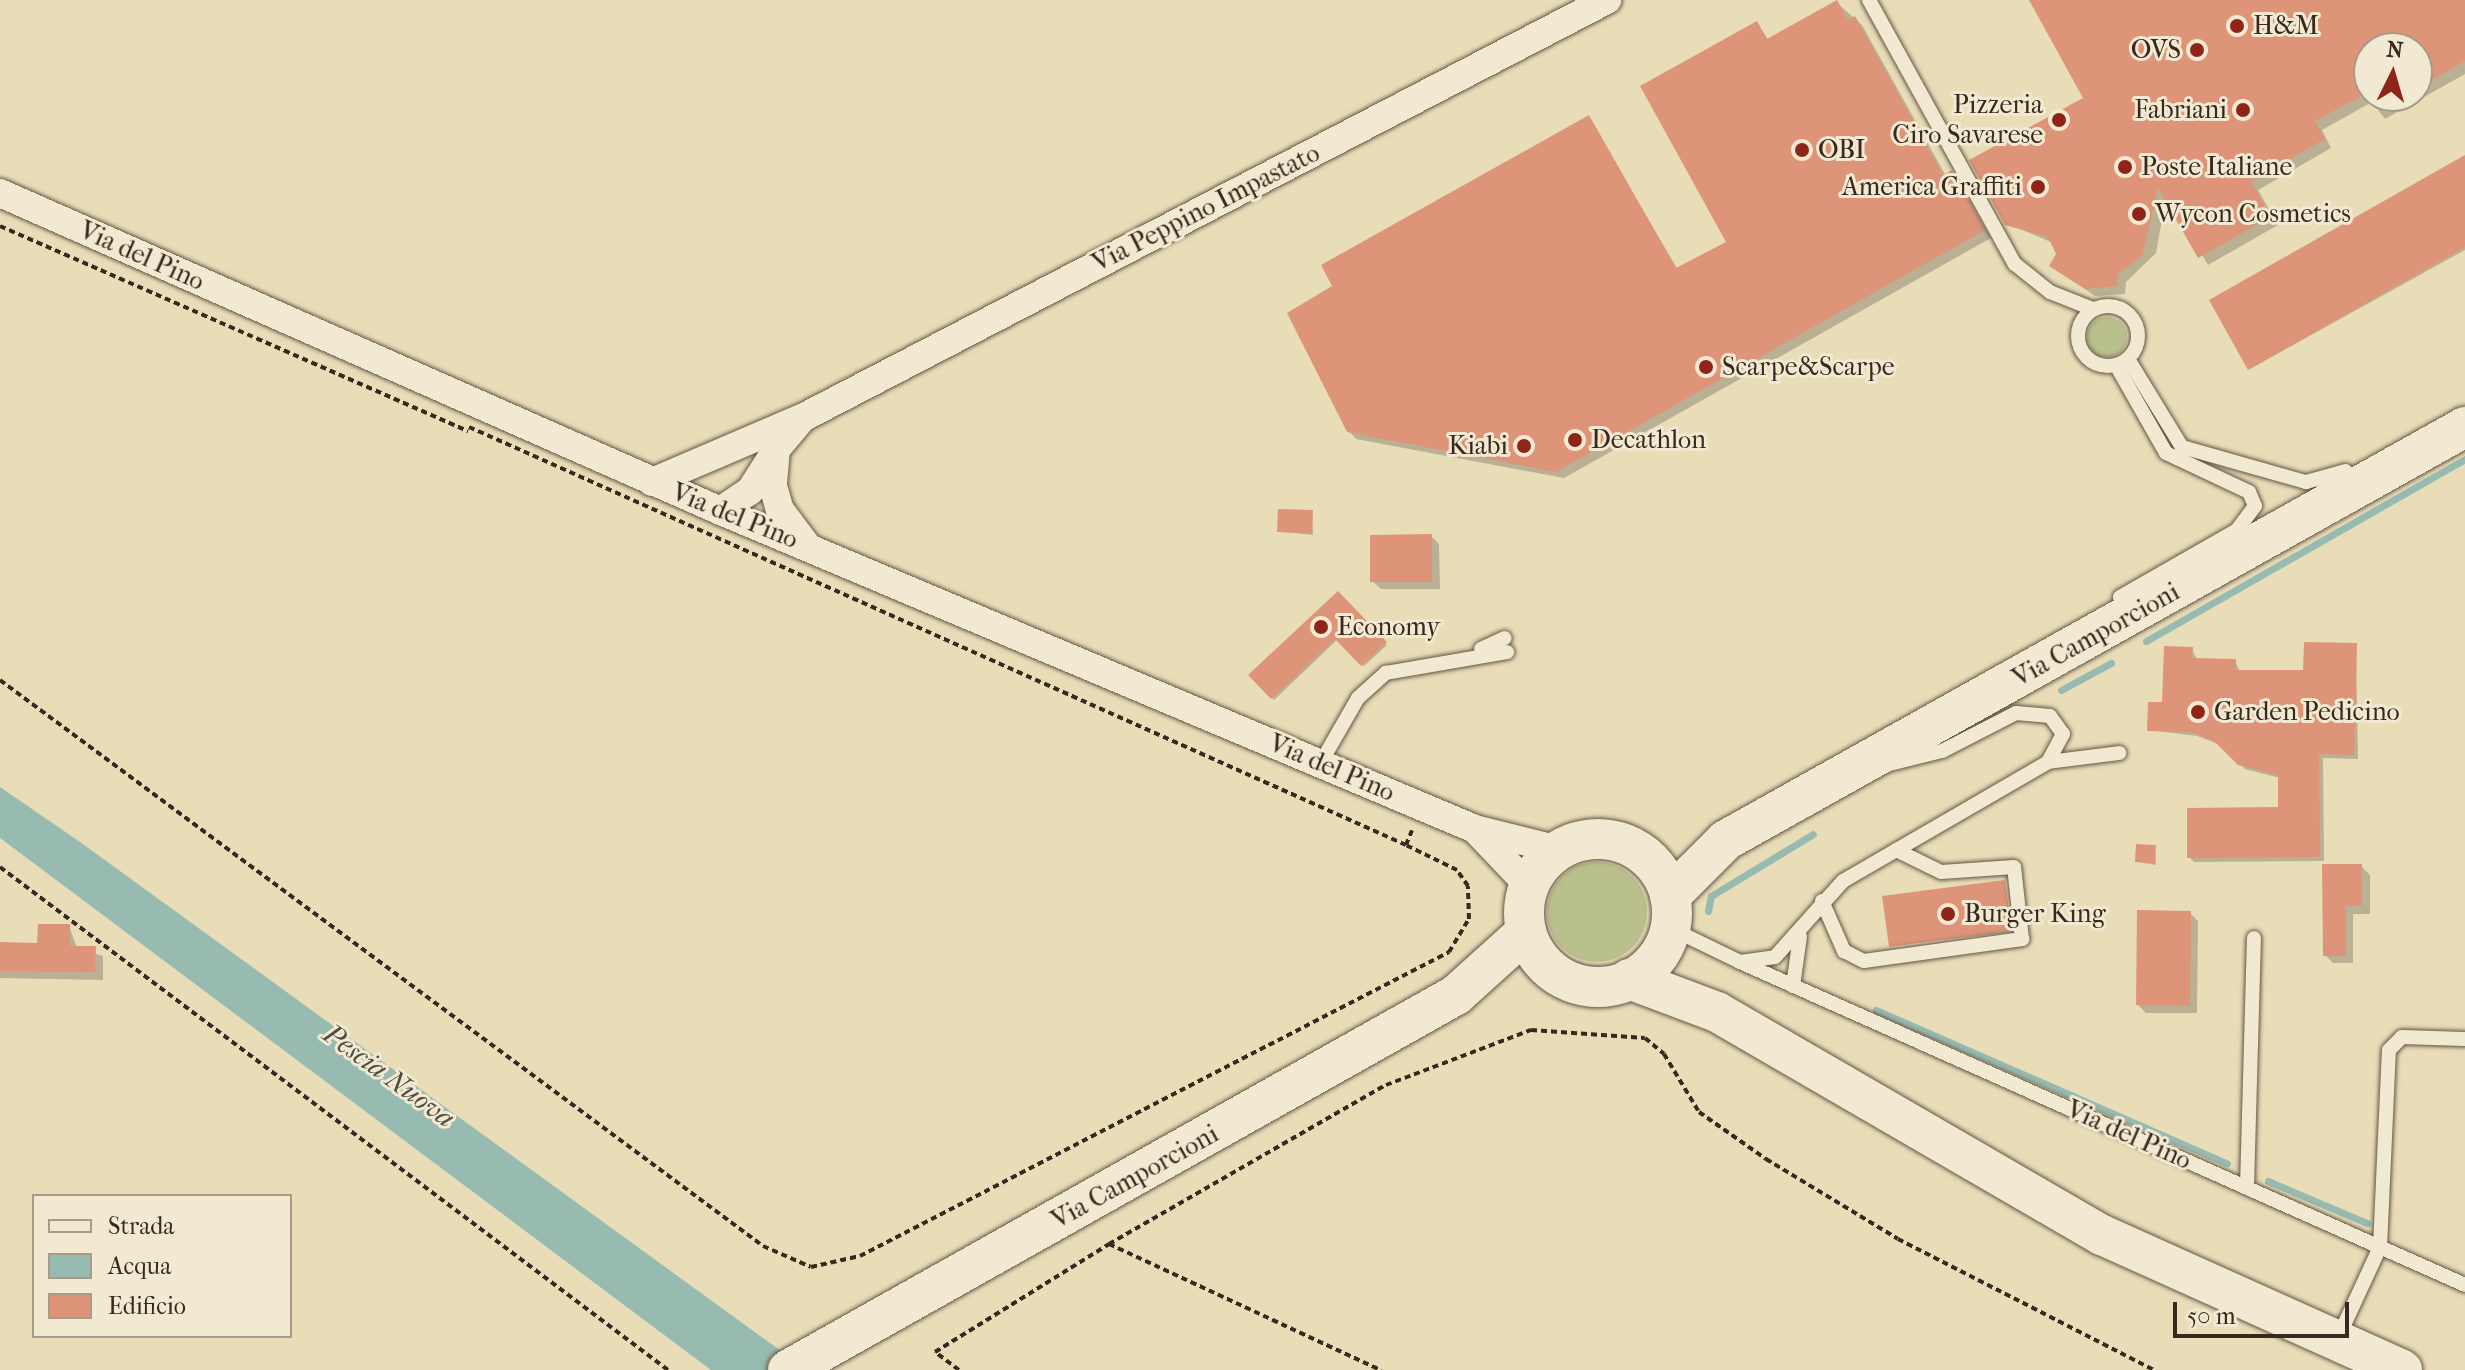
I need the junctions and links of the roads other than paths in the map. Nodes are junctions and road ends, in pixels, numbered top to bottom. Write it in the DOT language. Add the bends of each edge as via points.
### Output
graph roads {
  1 [pos="1607,0"];
  2 [pos="1869,0"];
  3 [pos="0,193"];
  4 [pos="2093,309"];
  5 [pos="2122,362"];
  6 [pos="806,416"];
  7 [pos="2465,427"];
  8 [pos="776,449"];
  9 [pos="717,459"];
  10 [pos="2359,464"];
  11 [pos="652,482"];
  12 [pos="718,510"];
  13 [pos="807,546"];
  14 [pos="2099,609"];
  15 [pos="2078,622"];
  16 [pos="1506,645"];
  17 [pos="2013,682"];
  18 [pos="2119,753"];
  19 [pos="2048,762"];
  20 [pos="1320,764"];
  21 [pos="1855,770"];
  22 [pos="1475,829"];
  23 [pos="1726,840"];
  24 [pos="1559,850"];
  25 [pos="1896,850"];
  26 [pos="1644,854"];
  27 [pos="1529,886"];
  28 [pos="1822,901"];
  29 [pos="1668,923"];
  30 [pos="1800,936"];
  31 [pos="2254,938"];
  32 [pos="1536,949"];
  33 [pos="1740,962"];
  34 [pos="1629,979"];
  35 [pos="1793,986"];
  36 [pos="1717,1012"];
  37 [pos="2465,1039"];
  38 [pos="2247,1187"];
  39 [pos="2380,1247"];
  40 [pos="2465,1285"];
  41 [pos="2336,1343"];
  42 [pos="800,1363"];
  43 [pos="2402,1370"];
  1 -- 6 [label="street, Via Peppino Impastato"];
  2 -- 4 [label="lane" via="2015,264 2050,292"];
  3 -- 11 [label="street, Via del Pino" via="472,418"];
  4 -- 5 [label="lane" via="2109,306 2130,315 2138,340"];
  4 -- 5 [label="lane" via="2079,326 2080,348 2094,363"];
  5 -- 10 [label="lane" via="2182,447 2312,483"];
  5 -- 14 [label="lane" via="2166,453 2249,492 2255,506 2237,530"];
  6 -- 8 [label="street"];
  6 -- 9 [label="street, Via Peppino Impastato"];
  7 -- 17 [label="main road, Via Camporcioni"];
  8 -- 12 [label="street" via="750,491"];
  8 -- 13 [label="street" via="775,497"];
  9 -- 11 [label="street, Via Peppino Impastato"];
  9 -- 12 [label="street" via="709,485"];
  11 -- 12 [label="street, Via del Pino"];
  12 -- 13 [label="street, Via del Pino"];
  13 -- 20 [label="street, Via del Pino"];
  15 -- 17 [label="lane"];
  16 -- 20 [label="lane" via="1395,669 1371,683"];
  17 -- 21 [label="main road, Via Camporcioni"];
  18 -- 19 [label="lane"];
  19 -- 21 [label="lane" via="2063,741 2061,727 2029,712 1998,719 1929,756"];
  19 -- 25 [label="lane"];
  20 -- 22 [label="street, Via del Pino"];
  21 -- 23 [label="main road, Via Camporcioni"];
  22 -- 24 [label="street, Via del Pino"];
  22 -- 27 [label="street, Via del Pino"];
  23 -- 26 [label="main road"];
  23 -- 29 [label="main road"];
  24 -- 26 [label="main road" via="1602,839"];
  24 -- 27 [label="main road"];
  25 -- 28 [label="lane"];
  25 -- 28 [label="lane" via="1941,872 2014,867 2022,939 1864,961 1844,951"];
  26 -- 29 [label="main road"];
  27 -- 32 [label="main road"];
  28 -- 30 [label="lane"];
  29 -- 33 [label="lane, Via del Pino"];
  29 -- 34 [label="main road"];
  29 -- 36 [label="main road"];
  30 -- 33 [label="lane" via="1775,957"];
  30 -- 35 [label="lane"];
  31 -- 38 [label="lane"];
  32 -- 34 [label="main road" via="1592,986"];
  32 -- 42 [label="main road, Via Camporcioni"];
  33 -- 35 [label="lane, Via del Pino"];
  34 -- 36 [label="main road"];
  35 -- 38 [label="lane, Via del Pino"];
  36 -- 41 [label="main road" via="2102,1235"];
  37 -- 39 [label="lane" via="2402,1037 2389,1050"];
  38 -- 39 [label="lane, Via del Pino"];
  39 -- 40 [label="lane, Via del Pino"];
  39 -- 41 [label="lane"];
  41 -- 43 [label="main road"];
}
